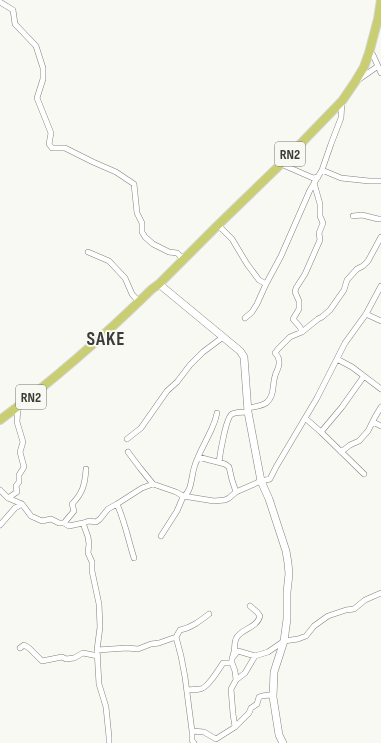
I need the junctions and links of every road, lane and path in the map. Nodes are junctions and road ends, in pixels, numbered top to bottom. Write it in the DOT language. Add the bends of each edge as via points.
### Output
graph roads {
  1 [pos="381,0"];
  2 [pos="0,2"];
  3 [pos="381,55"];
  4 [pos="370,57"];
  5 [pos="378,66"];
  6 [pos="381,73"];
  7 [pos="356,82"];
  8 [pos="342,102"];
  9 [pos="281,164"];
  10 [pos="322,170"];
  11 [pos="318,177"];
  12 [pos="381,181"];
  13 [pos="314,183"];
  14 [pos="353,216"];
  15 [pos="381,219"];
  16 [pos="217,226"];
  17 [pos="381,237"];
  18 [pos="88,252"];
  19 [pos="184,258"];
  20 [pos="159,284"];
  21 [pos="266,284"];
  22 [pos="380,288"];
  23 [pos="139,302"];
  24 [pos="366,314"];
  25 [pos="245,318"];
  26 [pos="381,321"];
  27 [pos="302,332"];
  28 [pos="223,337"];
  29 [pos="337,359"];
  30 [pos="364,376"];
  31 [pos="381,388"];
  32 [pos="18,407"];
  33 [pos="381,407"];
  34 [pos="248,410"];
  35 [pos="217,413"];
  36 [pos="305,418"];
  37 [pos="0,420"];
  38 [pos="373,422"];
  39 [pos="381,426"];
  40 [pos="321,432"];
  41 [pos="127,439"];
  42 [pos="128,452"];
  43 [pos="341,452"];
  44 [pos="198,457"];
  45 [pos="219,462"];
  46 [pos="86,469"];
  47 [pos="364,474"];
  48 [pos="261,481"];
  49 [pos="153,484"];
  50 [pos="0,490"];
  51 [pos="236,492"];
  52 [pos="185,496"];
  53 [pos="8,498"];
  54 [pos="22,504"];
  55 [pos="117,504"];
  56 [pos="83,523"];
  57 [pos="64,524"];
  58 [pos="0,525"];
  59 [pos="161,536"];
  60 [pos="134,558"];
  61 [pos="381,593"];
  62 [pos="250,606"];
  63 [pos="209,614"];
  64 [pos="176,638"];
  65 [pos="284,641"];
  66 [pos="20,648"];
  67 [pos="98,653"];
  68 [pos="255,656"];
  69 [pos="232,661"];
  70 [pos="236,680"];
  71 [pos="187,690"];
  72 [pos="273,697"];
  73 [pos="235,726"];
  74 [pos="192,731"];
  75 [pos="278,735"];
  76 [pos="193,741"];
  77 [pos="109,743"];
  78 [pos="186,743"];
  79 [pos="277,743"];
  80 [pos="283,743"];
  1 -- 4 [label="highway, RN2"];
  2 -- 19 [label="street" via="13,10 15,24 36,46 43,68 43,79 37,98 52,133 48,144 52,148 65,148 116,172 134,184 137,213 145,237 153,244"];
  3 -- 4 [label="street"];
  4 -- 5 [label="street"];
  4 -- 7 [label="highway, RN2"];
  5 -- 6 [label="street"];
  5 -- 7 [label="street"];
  7 -- 8 [label="highway, RN2"];
  8 -- 9 [label="highway, RN2"];
  8 -- 10 [label="street" via="341,118"];
  9 -- 11 [label="street" via="312,178"];
  9 -- 16 [label="highway, RN2"];
  10 -- 11 [label="street"];
  10 -- 12 [label="street" via="340,178"];
  11 -- 13 [label="street"];
  13 -- 21 [label="street"];
  13 -- 27 [label="street" via="322,223 320,240 295,292 299,309 293,319"];
  14 -- 15 [label="street"];
  16 -- 19 [label="highway, RN2"];
  16 -- 21 [label="street" via="232,239 259,280"];
  17 -- 27 [label="street" via="368,261 348,280 330,310"];
  18 -- 23 [label="street" via="109,261 125,278 132,294"];
  19 -- 20 [label="highway, RN2"];
  20 -- 23 [label="highway, RN2"];
  20 -- 28 [label="main road"];
  21 -- 25 [label="street" via="257,304"];
  22 -- 24 [label="street"];
  23 -- 32 [label="highway, RN2" via="62,372"];
  24 -- 26 [label="street"];
  24 -- 29 [label="street"];
  27 -- 34 [label="street" via="290,337 275,353 280,363 270,398 265,404"];
  28 -- 34 [label="main road" via="244,357"];
  28 -- 41 [label="street" via="190,365 167,391 141,428"];
  29 -- 30 [label="street"];
  29 -- 36 [label="street"];
  30 -- 31 [label="street"];
  30 -- 40 [label="street"];
  32 -- 37 [label="highway, RN2"];
  32 -- 53 [label="street" via="17,422 23,442 20,452 24,467 19,475 17,492"];
  33 -- 38 [label="street"];
  34 -- 45 [label="street" via="232,413 229,417"];
  34 -- 48 [label="main road"];
  35 -- 44 [label="street"];
  36 -- 40 [label="street"];
  36 -- 48 [label="street" via="270,479"];
  38 -- 39 [label="street"];
  38 -- 43 [label="street" via="359,441 350,444"];
  40 -- 43 [label="street"];
  42 -- 49 [label="street"];
  43 -- 47 [label="street"];
  44 -- 45 [label="street"];
  44 -- 52 [label="street"];
  45 -- 51 [label="street" via="229,467"];
  46 -- 57 [label="street" via="79,497 72,504 74,511"];
  48 -- 51 [label="street"];
  48 -- 65 [label="main road" via="287,557 289,574"];
  49 -- 52 [label="street"];
  49 -- 55 [label="street"];
  50 -- 53 [label="street"];
  51 -- 52 [label="street" via="226,500 220,501"];
  52 -- 59 [label="street"];
  53 -- 54 [label="street"];
  54 -- 57 [label="street" via="37,519 51,519"];
  54 -- 58 [label="street"];
  55 -- 56 [label="street" via="108,509 96,522"];
  55 -- 60 [label="street"];
  56 -- 57 [label="street" via="69,526"];
  56 -- 67 [label="street" via="88,536 88,553 92,562 98,604"];
  61 -- 65 [label="street" via="365,600 354,609 328,616 314,626 306,636"];
  62 -- 69 [label="street" via="260,616 259,621 237,637"];
  63 -- 64 [label="street" via="187,629 180,630"];
  64 -- 67 [label="street" via="138,649 127,648"];
  64 -- 71 [label="street"];
  65 -- 68 [label="street" via="268,652"];
  65 -- 72 [label="main road" via="274,672"];
  66 -- 67 [label="street" via="24,645 29,648 42,662 62,657 74,658 83,653"];
  67 -- 77 [label="street" via="99,684 106,707"];
  68 -- 69 [label="street" via="238,650"];
  68 -- 70 [label="street" via="245,673"];
  69 -- 70 [label="street"];
  69 -- 71 [label="street" via="223,663 211,681 201,690"];
  70 -- 73 [label="street" via="230,689"];
  71 -- 74 [label="street"];
  72 -- 73 [label="street" via="259,697 257,704"];
  72 -- 75 [label="main road"];
  73 -- 74 [label="street" via="216,739 204,732"];
  74 -- 76 [label="street"];
  75 -- 79 [label="street"];
  75 -- 80 [label="main road"];
  76 -- 78 [label="street"];
}
